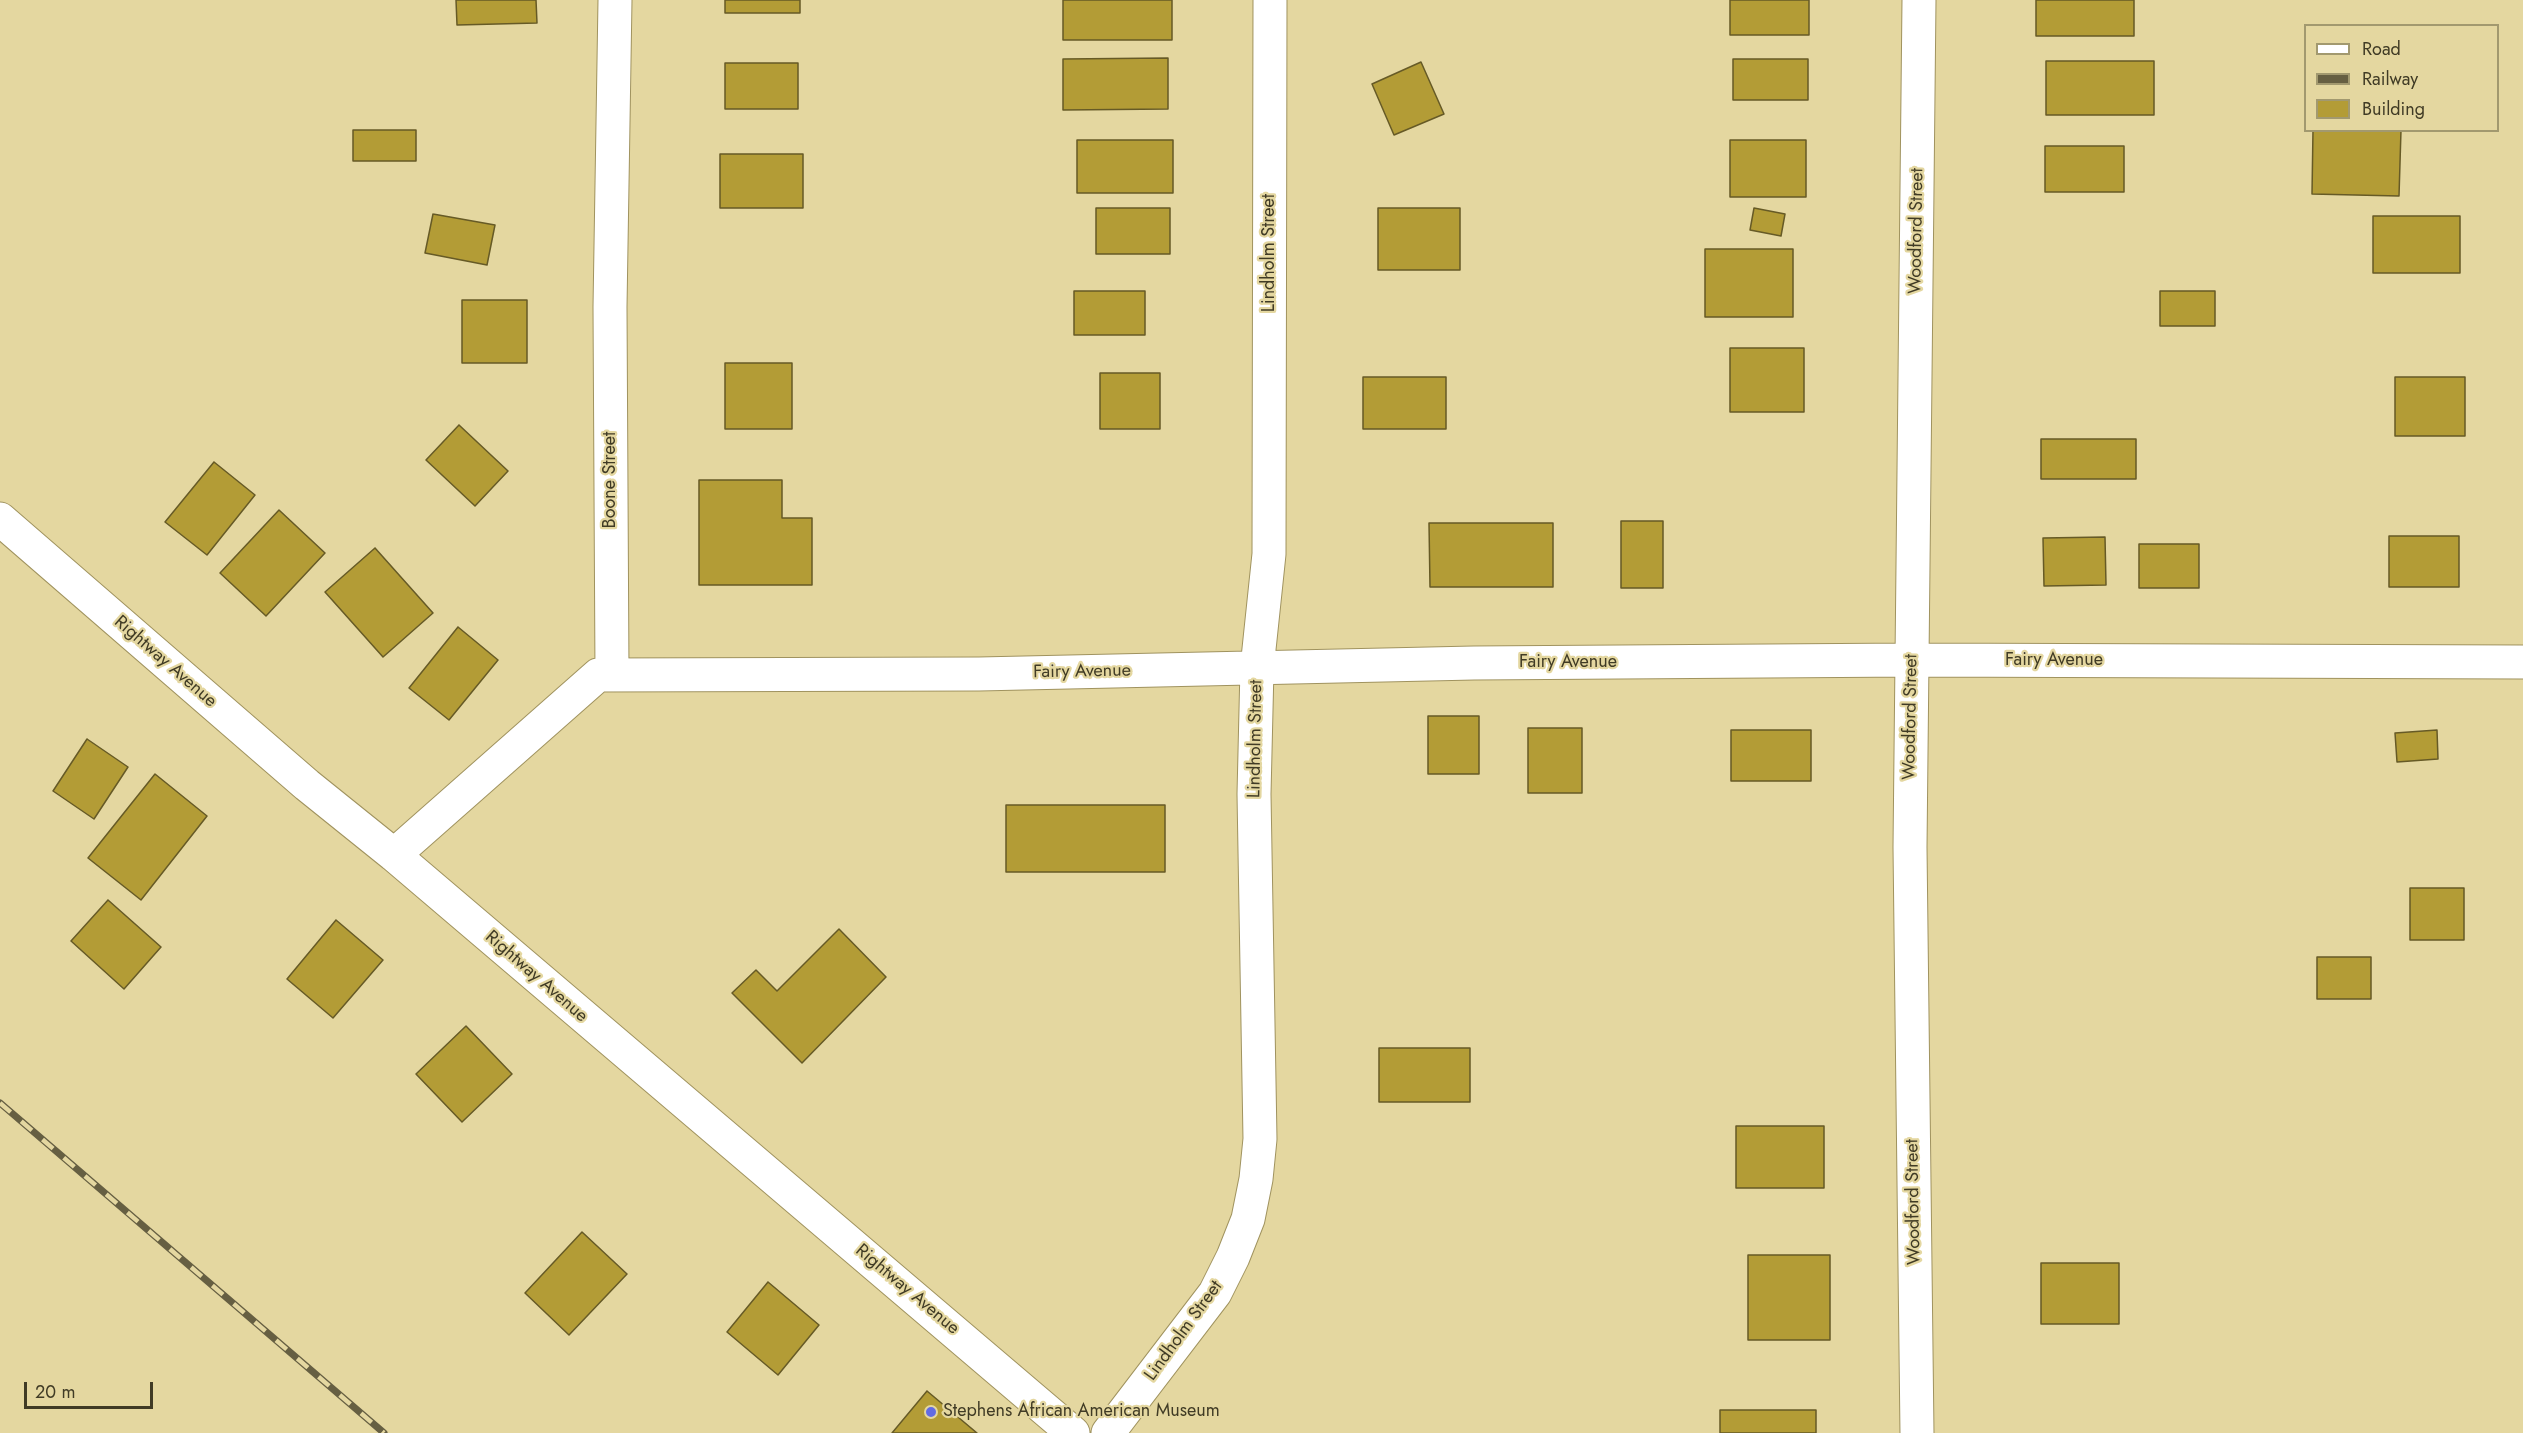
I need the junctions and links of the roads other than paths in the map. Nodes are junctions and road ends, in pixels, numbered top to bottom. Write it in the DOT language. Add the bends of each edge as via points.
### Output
graph roads {
  1 [pos="615,0"];
  2 [pos="1270,0"];
  3 [pos="1919,0"];
  4 [pos="0,519"];
  5 [pos="1912,660"];
  6 [pos="2523,662"];
  7 [pos="1257,668"];
  8 [pos="612,675"];
  9 [pos="394,855"];
  10 [pos="1073,1433"];
  11 [pos="1108,1433"];
  12 [pos="1917,1433"];
  1 -- 8 [label="street, Boone Street" via="610,308"];
  2 -- 7 [label="street, Lindholm Street" via="1269,554"];
  3 -- 5 [label="street, Woodford Street"];
  4 -- 9 [label="street, Rightway Avenue"];
  5 -- 6 [label="street, Fairy Avenue"];
  5 -- 7 [label="street, Fairy Avenue"];
  5 -- 12 [label="street, Woodford Street" via="1910,847"];
  7 -- 8 [label="street, Fairy Avenue"];
  7 -- 11 [label="street, Lindholm Street" via="1254,794 1260,1139 1256,1179 1248,1219 1215,1293"];
  8 -- 9 [label="street" via="598,675"];
  9 -- 10 [label="street, Rightway Avenue"];
}
